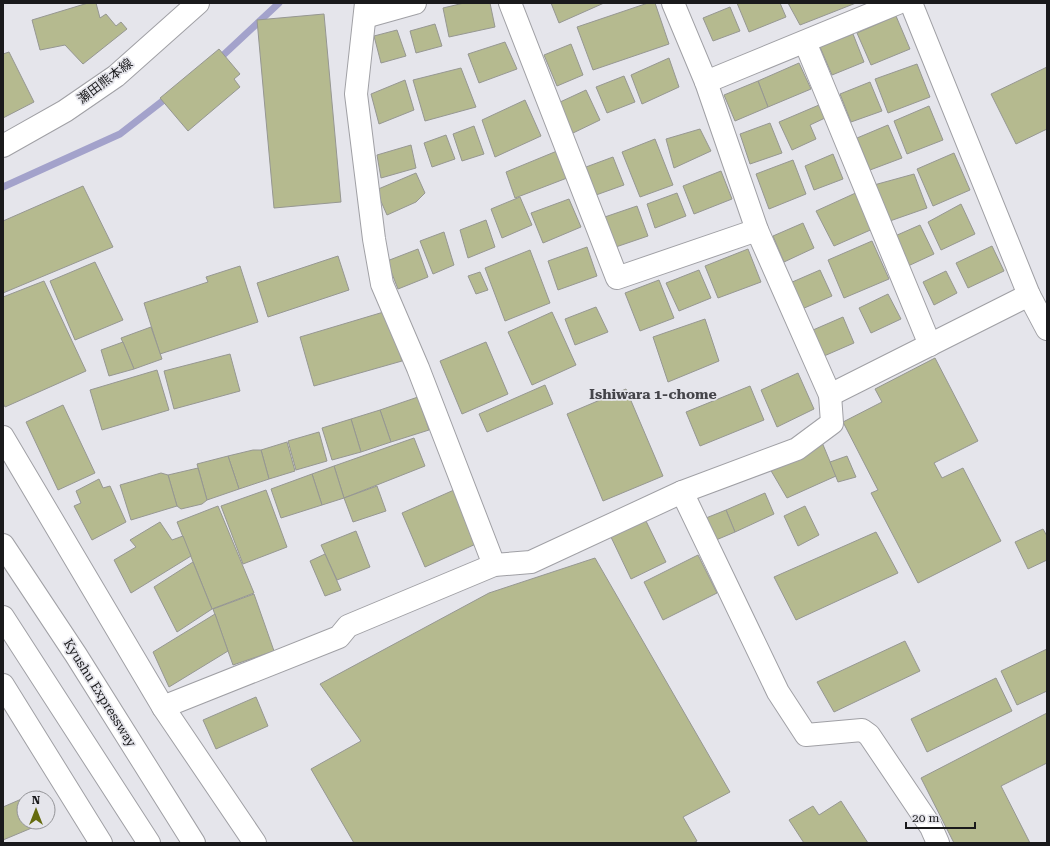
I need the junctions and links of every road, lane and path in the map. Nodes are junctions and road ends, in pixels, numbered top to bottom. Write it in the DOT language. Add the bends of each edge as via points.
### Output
graph roads {
  1 [pos="198,3"];
  2 [pos="415,3"];
  3 [pos="510,3"];
  4 [pos="673,3"];
  5 [pos="898,3"];
  6 [pos="911,3"];
  7 [pos="366,10"];
  8 [pos="804,42"];
  9 [pos="706,82"];
  10 [pos="3,146"];
  11 [pos="757,230"];
  12 [pos="1029,295"];
  13 [pos="1047,329"];
  14 [pos="930,345"];
  15 [pos="830,395"];
  16 [pos="3,437"];
  17 [pos="682,492"];
  18 [pos="3,545"];
  19 [pos="494,565"];
  20 [pos="3,617"];
  21 [pos="3,685"];
  22 [pos="163,707"];
  23 [pos="101,843"];
  24 [pos="149,843"];
  25 [pos="194,843"];
  26 [pos="255,843"];
  27 [pos="938,843"];
  1 -- 10 [label="main road, 瀬田熊本線" via="116,76 65,111"];
  2 -- 7 [label="main road"];
  3 -- 11 [label="main road" via="617,278"];
  4 -- 9 [label="main road"];
  5 -- 8 [label="main road"];
  6 -- 12 [label="main road"];
  7 -- 19 [label="main road" via="356,94 382,284 418,368"];
  8 -- 9 [label="main road"];
  8 -- 14 [label="main road"];
  9 -- 11 [label="main road"];
  11 -- 15 [label="main road"];
  12 -- 13 [label="main road"];
  12 -- 14 [label="main road"];
  14 -- 15 [label="main road"];
  15 -- 17 [label="main road" via="832,423 797,449"];
  16 -- 22 [label="main road"];
  17 -- 19 [label="main road" via="531,562"];
  17 -- 27 [label="main road" via="778,692 806,735 862,730 931,827"];
  18 -- 25 [label="main road, Kyushu Expressway" via="76,655"];
  19 -- 22 [label="main road" via="348,626 340,637"];
  20 -- 24 [label="main road"];
  21 -- 23 [label="main road"];
  22 -- 26 [label="main road"];
}
